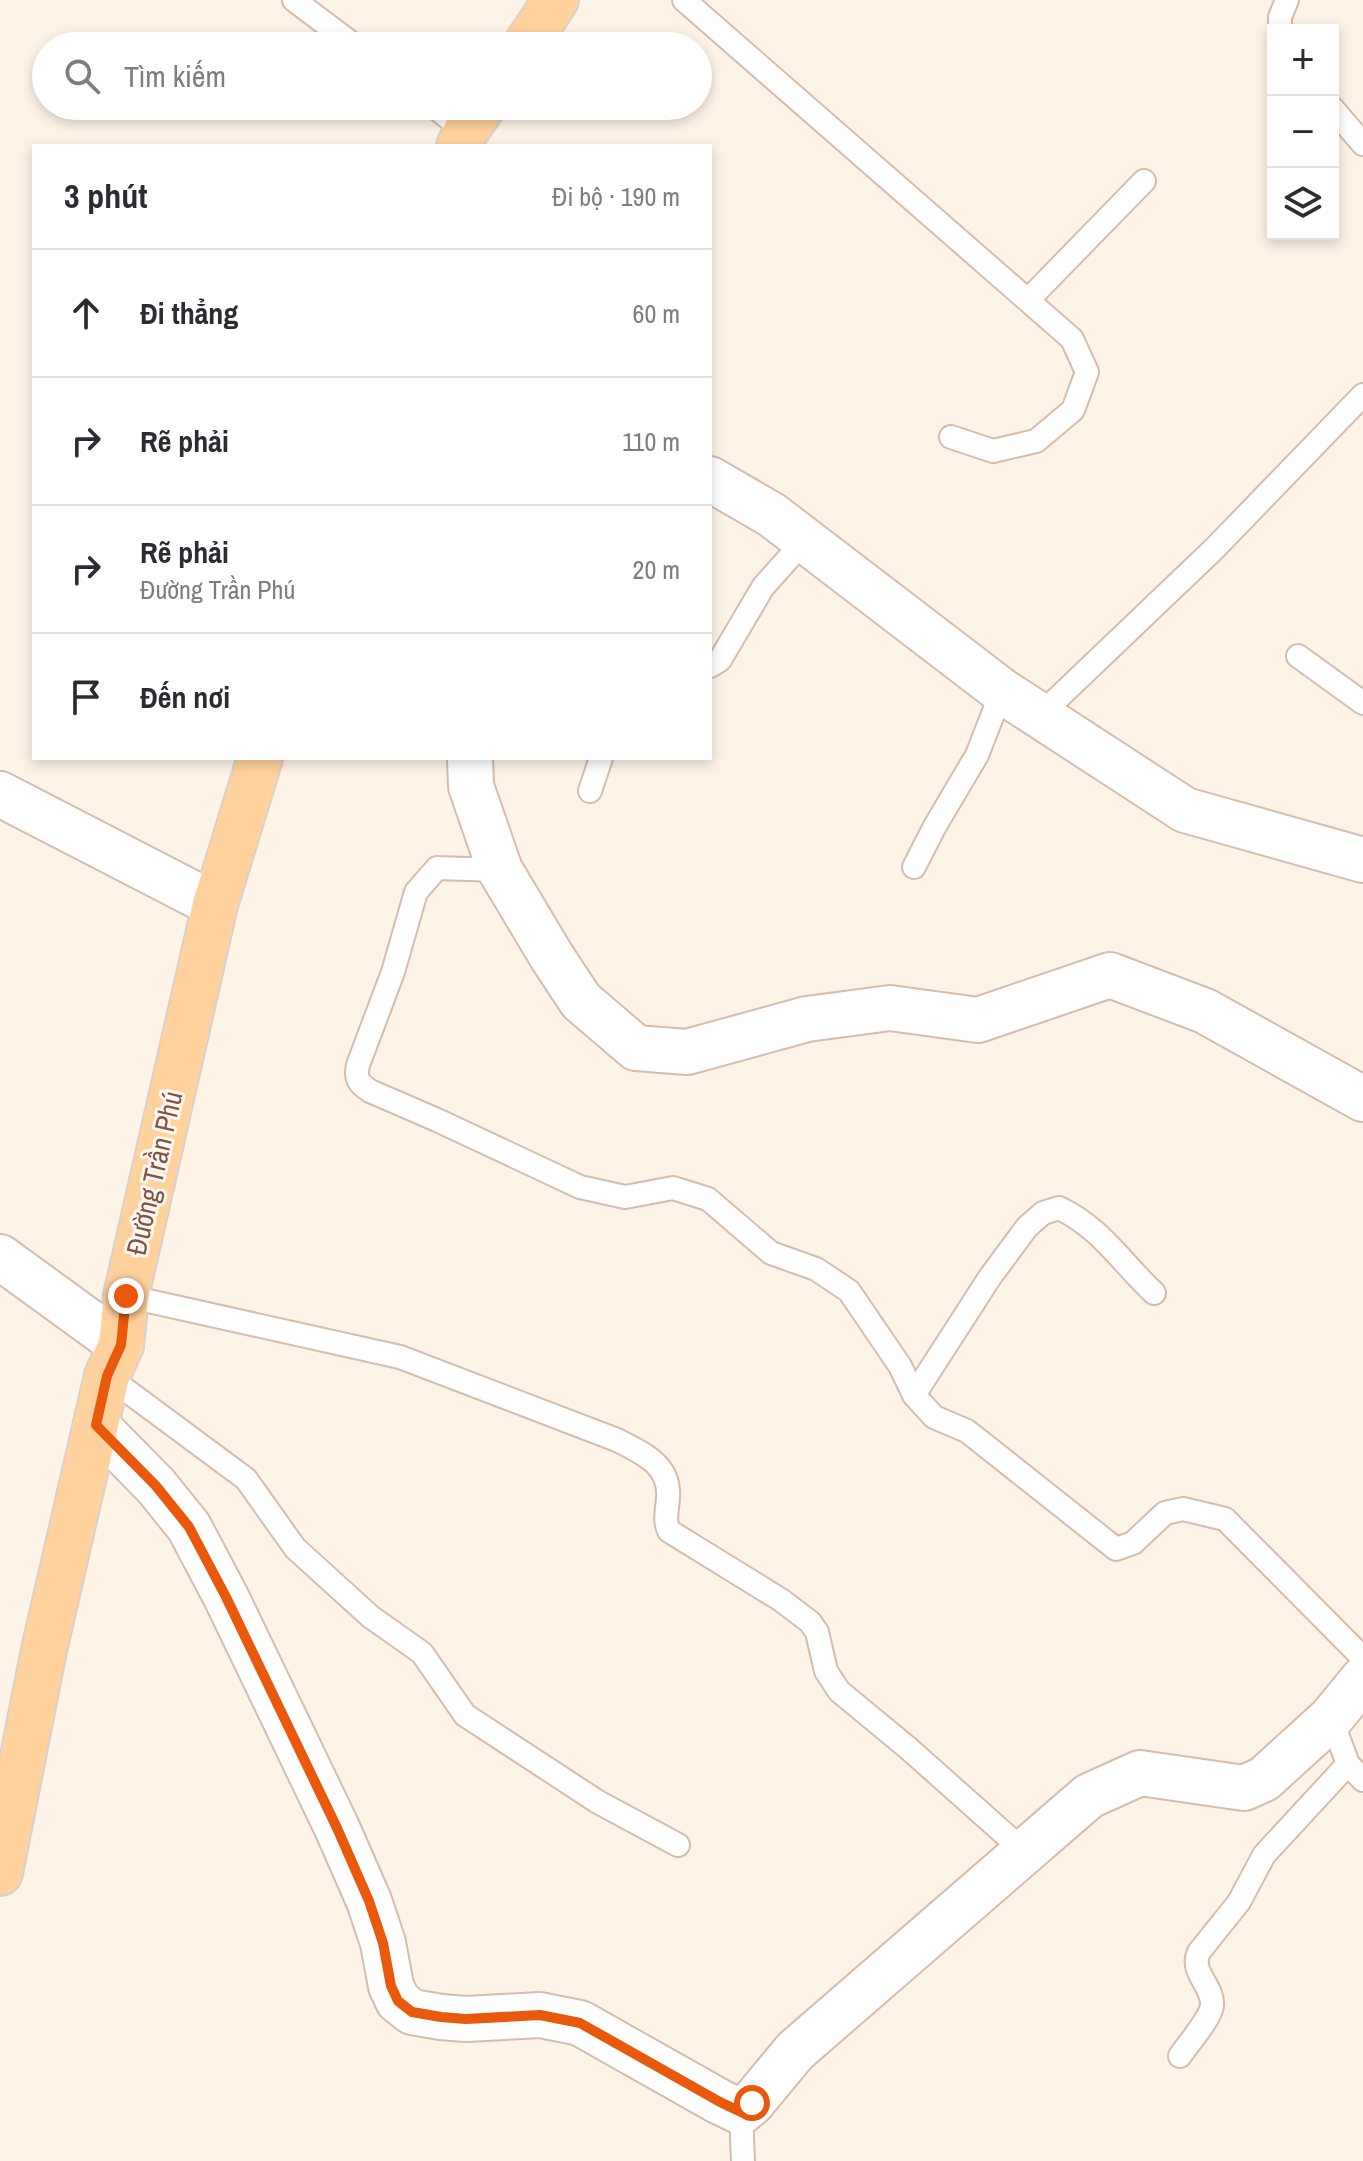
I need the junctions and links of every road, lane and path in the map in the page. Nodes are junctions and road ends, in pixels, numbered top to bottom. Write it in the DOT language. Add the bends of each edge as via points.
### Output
graph roads {
  1 [pos="294,0"];
  2 [pos="556,0"];
  3 [pos="684,0"];
  4 [pos="1287,0"];
  5 [pos="1280,24"];
  6 [pos="336,32"];
  7 [pos="534,32"];
  8 [pos="1339,116"];
  9 [pos="1363,144"];
  10 [pos="1144,181"];
  11 [pos="1028,300"];
  12 [pos="1363,395"];
  13 [pos="951,437"];
  14 [pos="712,480"];
  15 [pos="805,540"];
  16 [pos="1298,656"];
  17 [pos="712,665"];
  18 [pos="1002,691"];
  19 [pos="1363,703"];
  20 [pos="1039,716"];
  21 [pos="259,760"];
  22 [pos="470,760"];
  23 [pos="600,760"];
  24 [pos="590,791"];
  25 [pos="0,794"];
  26 [pos="1363,860"];
  27 [pos="914,867"];
  28 [pos="500,870"];
  29 [pos="215,905"];
  30 [pos="1363,1099"];
  31 [pos="0,1257"];
  32 [pos="1154,1293"];
  33 [pos="126,1296"];
  34 [pos="114,1361"];
  35 [pos="914,1395"];
  36 [pos="96,1425"];
  37 [pos="1363,1658"];
  38 [pos="1363,1679"];
  39 [pos="1331,1718"];
  40 [pos="1356,1772"];
  41 [pos="678,1845"];
  42 [pos="1025,1852"];
  43 [pos="0,1873"];
  44 [pos="1180,2056"];
  45 [pos="741,2112"];
  46 [pos="743,2161"];
  1 -- 6 [label="lane"];
  2 -- 7 [label="main road"];
  3 -- 11 [label="lane"];
  4 -- 5 [label="lane"];
  8 -- 9 [label="lane"];
  10 -- 11 [label="lane"];
  11 -- 13 [label="lane" via="1072,339 1087,372 1073,410 1036,441 993,451"];
  12 -- 20 [label="lane" via="1214,549"];
  14 -- 15 [label="street"];
  15 -- 17 [label="lane" via="763,587 720,660"];
  15 -- 18 [label="street"];
  16 -- 19 [label="lane"];
  18 -- 20 [label="street"];
  18 -- 27 [label="lane" via="977,755"];
  20 -- 26 [label="street" via="1185,810"];
  21 -- 29 [label="main road, Đường Trần Phú"];
  22 -- 28 [label="street" via="471,786"];
  23 -- 24 [label="lane"];
  25 -- 29 [label="street"];
  28 -- 30 [label="street" via="581,1001 636,1048 687,1052 807,1019 890,1008 978,1020 1110,975 1205,1011"];
  28 -- 35 [label="lane" via="437,868 416,892 358,1065 358,1081 580,1187 625,1197 673,1188 708,1199 771,1253 816,1269 849,1291"];
  29 -- 33 [label="main road, Đường Trần Phú"];
  31 -- 34 [label="street"];
  32 -- 35 [label="lane" via="1079,1218 1059,1208 1043,1213 990,1277"];
  33 -- 34 [label="main road, Đường Trần Phú"];
  33 -- 42 [label="lane" via="400,1357 649,1457 666,1476 669,1531 810,1622 826,1671 839,1691"];
  34 -- 36 [label="main road, Đường Trần Phú"];
  34 -- 41 [label="lane" via="246,1479 295,1548 371,1617 422,1653 465,1715 598,1802"];
  35 -- 37 [label="lane" via="934,1417 967,1431 1116,1549 1133,1543 1165,1513 1183,1509 1225,1519"];
  36 -- 43 [label="main road, Đường Trần Phú"];
  36 -- 45 [label="street" via="156,1486 197,1541 343,1840 369,1901 398,2001 412,2012 441,2017 540,2015 580,2023"];
  38 -- 39 [label="street"];
  39 -- 40 [label="lane"];
  39 -- 42 [label="street" via="1264,1779 1244,1788 1140,1773 1089,1796"];
  40 -- 44 [label="lane" via="1264,1855 1239,1902 1199,1952 1196,1967 1212,2003"];
  42 -- 45 [label="street" via="795,2051"];
  45 -- 46 [label="lane"];
}
